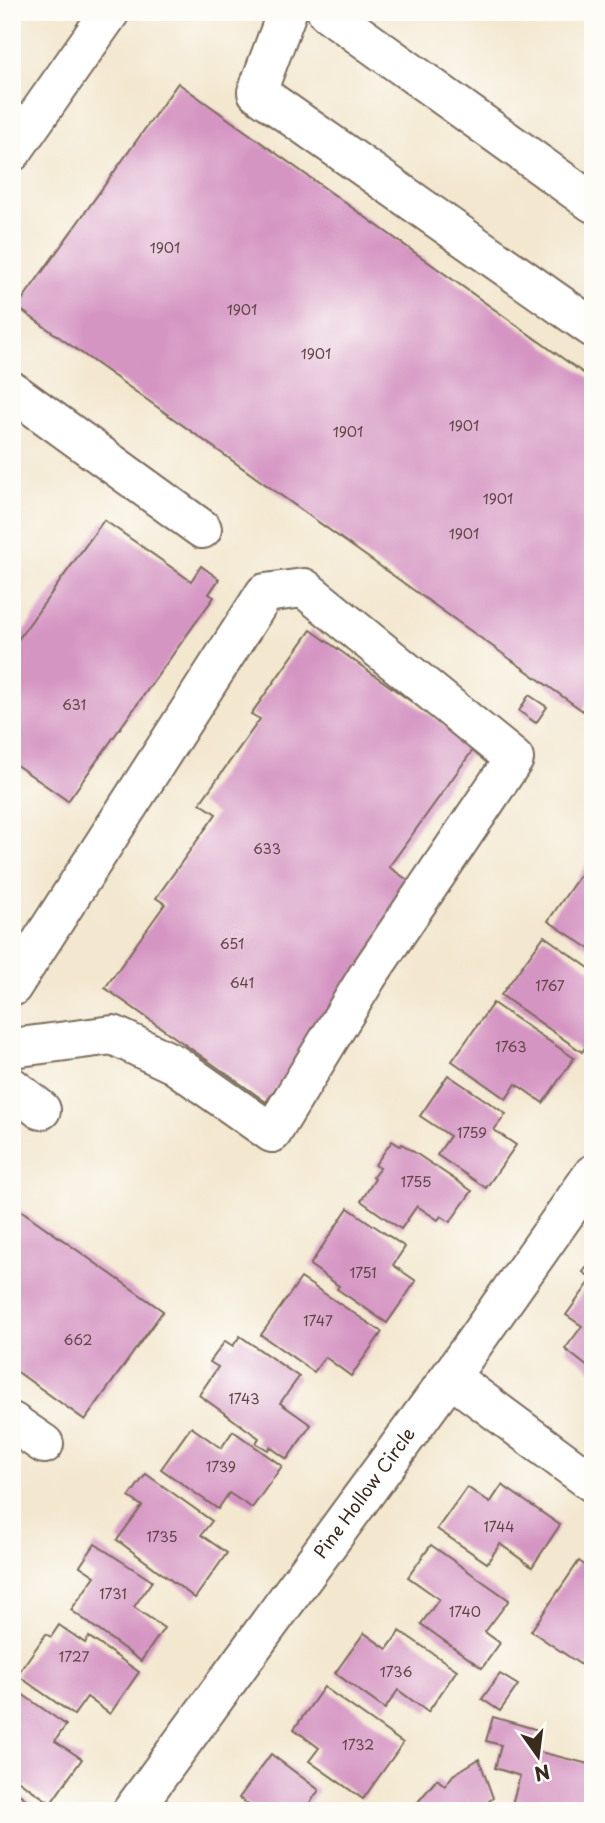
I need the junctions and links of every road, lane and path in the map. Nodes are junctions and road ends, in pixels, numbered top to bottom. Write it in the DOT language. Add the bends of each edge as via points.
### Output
graph roads {
  1 [pos="110,12"];
  2 [pos="288,12"];
  3 [pos="327,12"];
  4 [pos="12,152"];
  5 [pos="593,203"];
  6 [pos="593,328"];
  7 [pos="12,391"];
  8 [pos="202,529"];
  9 [pos="12,987"];
  10 [pos="12,1048"];
  11 [pos="593,1174"];
  12 [pos="450,1377"];
  13 [pos="12,1422"];
  14 [pos="44,1444"];
  15 [pos="593,1483"];
  16 [pos="132,1811"];
  1 -- 4 [label="street"];
  2 -- 6 [label="street" via="257,92"];
  3 -- 5 [label="street"];
  7 -- 8 [label="street"];
  9 -- 10 [label="street" via="265,593 304,588 514,759 368,977 272,1133 174,1064 113,1035"];
  11 -- 12 [label="street, Pine Hollow Circle"];
  12 -- 15 [label="street"];
  12 -- 16 [label="street, Pine Hollow Circle"];
  13 -- 14 [label="street"];
}
